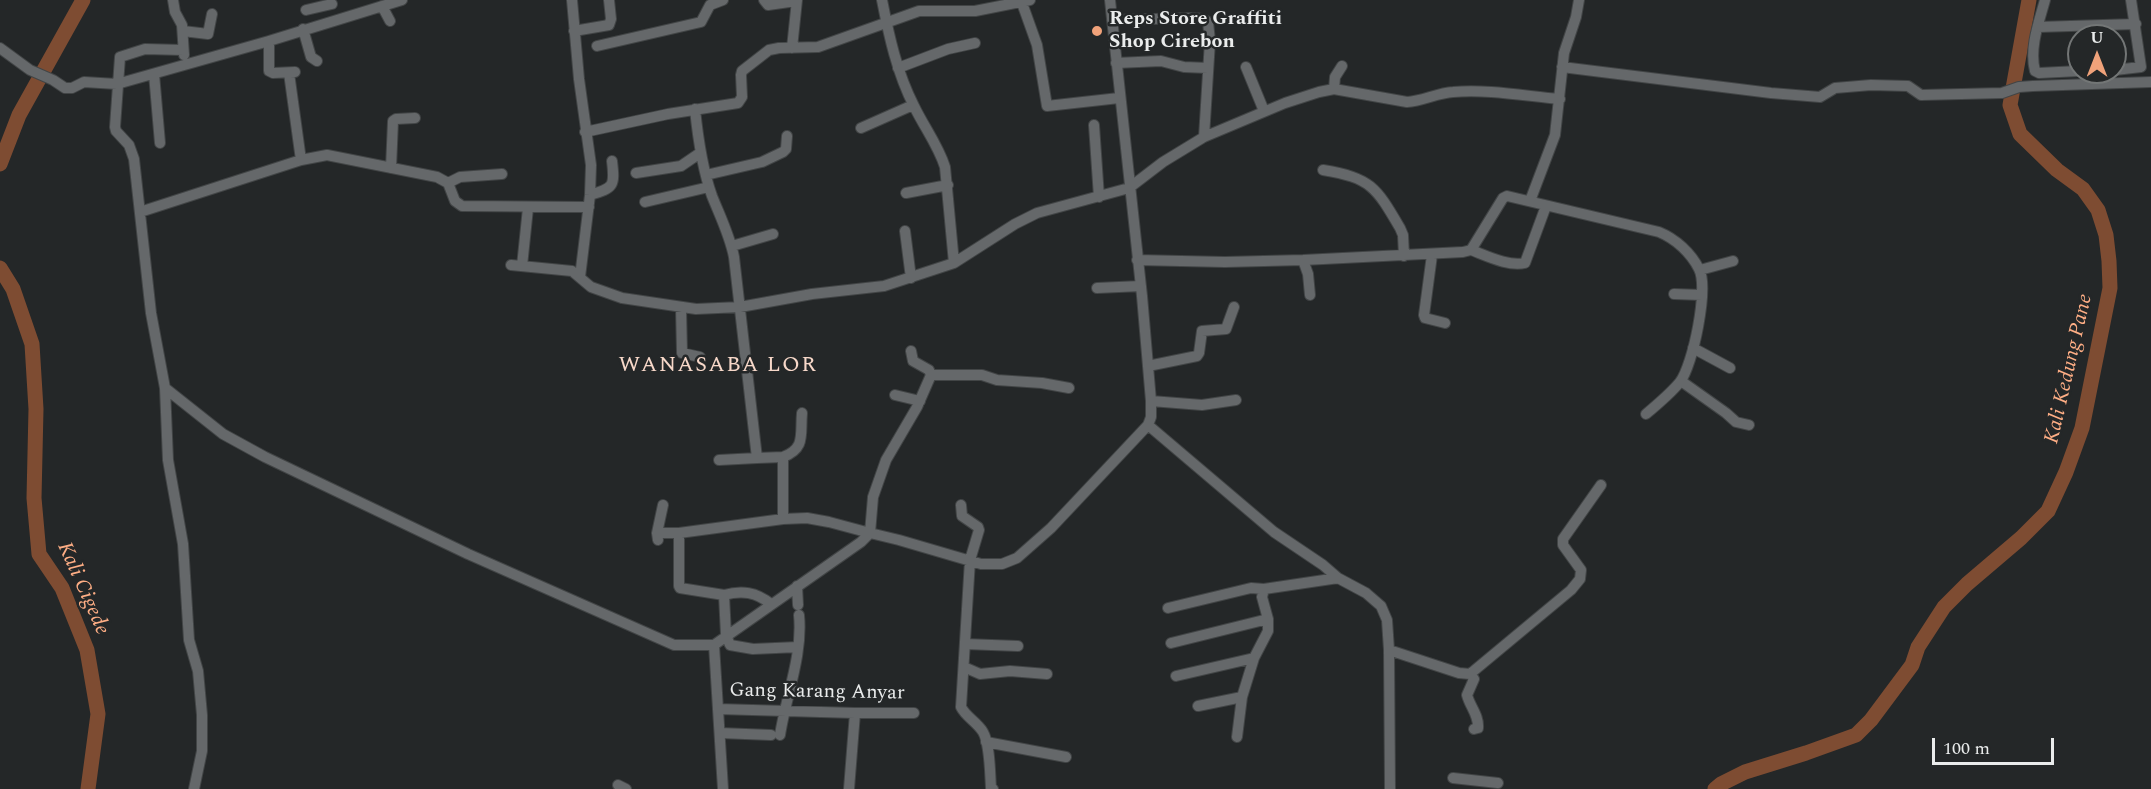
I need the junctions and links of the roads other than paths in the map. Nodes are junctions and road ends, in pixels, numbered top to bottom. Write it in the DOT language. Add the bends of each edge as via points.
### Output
graph roads {
  1 [pos="173,0"];
  2 [pos="572,0"];
  3 [pos="609,0"];
  4 [pos="723,0"];
  5 [pos="764,0"];
  6 [pos="882,0"];
  7 [pos="1110,0"];
  8 [pos="1579,0"];
  9 [pos="2045,0"];
  10 [pos="2131,0"];
  11 [pos="396,1"];
  12 [pos="796,1"];
  13 [pos="1026,1"];
  14 [pos="331,2"];
  15 [pos="382,6"];
  16 [pos="306,10"];
  17 [pos="212,14"];
  18 [pos="335,20"];
  19 [pos="1112,20"];
  20 [pos="390,21"];
  21 [pos="887,22"];
  22 [pos="2136,24"];
  23 [pos="2038,27"];
  24 [pos="303,29"];
  25 [pos="183,31"];
  26 [pos="574,31"];
  27 [pos="269,41"];
  28 [pos="975,43"];
  29 [pos="597,46"];
  30 [pos="0,48"];
  31 [pos="792,48"];
  32 [pos="183,50"];
  33 [pos="317,61"];
  34 [pos="1116,63"];
  35 [pos="186,65"];
  36 [pos="1342,66"];
  37 [pos="1246,67"];
  38 [pos="1562,67"];
  39 [pos="898,68"];
  40 [pos="1208,68"];
  41 [pos="2127,69"];
  42 [pos="2067,72"];
  43 [pos="154,74"];
  44 [pos="2151,82"];
  45 [pos="117,84"];
  46 [pos="1334,89"];
  47 [pos="1119,98"];
  48 [pos="1560,99"];
  49 [pos="914,105"];
  50 [pos="695,109"];
  51 [pos="1264,111"];
  52 [pos="414,118"];
  53 [pos="1094,124"];
  54 [pos="861,128"];
  55 [pos="585,132"];
  56 [pos="787,136"];
  57 [pos="1204,137"];
  58 [pos="160,143"];
  59 [pos="700,153"];
  60 [pos="301,160"];
  61 [pos="612,161"];
  62 [pos="391,168"];
  63 [pos="1323,170"];
  64 [pos="636,173"];
  65 [pos="502,174"];
  66 [pos="706,175"];
  67 [pos="448,183"];
  68 [pos="948,185"];
  69 [pos="709,187"];
  70 [pos="1129,188"];
  71 [pos="906,194"];
  72 [pos="590,195"];
  73 [pos="1099,197"];
  74 [pos="1530,201"];
  75 [pos="645,202"];
  76 [pos="1546,206"];
  77 [pos="589,207"];
  78 [pos="528,208"];
  79 [pos="140,212"];
  80 [pos="905,231"];
  81 [pos="773,234"];
  82 [pos="732,246"];
  83 [pos="1471,250"];
  84 [pos="1432,255"];
  85 [pos="1404,256"];
  86 [pos="1137,260"];
  87 [pos="1303,260"];
  88 [pos="1733,261"];
  89 [pos="954,263"];
  90 [pos="1700,270"];
  91 [pos="580,277"];
  92 [pos="911,278"];
  93 [pos="1141,286"];
  94 [pos="1097,288"];
  95 [pos="1674,294"];
  96 [pos="1310,295"];
  97 [pos="1702,295"];
  98 [pos="740,307"];
  99 [pos="1234,307"];
  100 [pos="681,308"];
  101 [pos="1446,323"];
  102 [pos="1693,348"];
  103 [pos="911,351"];
  104 [pos="700,357"];
  105 [pos="1148,366"];
  106 [pos="1730,368"];
  107 [pos="931,375"];
  108 [pos="1681,381"];
  109 [pos="165,388"];
  110 [pos="1069,388"];
  111 [pos="895,395"];
  112 [pos="1236,400"];
  113 [pos="920,401"];
  114 [pos="1151,401"];
  115 [pos="802,412"];
  116 [pos="1646,414"];
  117 [pos="1148,425"];
  118 [pos="1749,425"];
  119 [pos="783,456"];
  120 [pos="756,458"];
  121 [pos="719,460"];
  122 [pos="1601,485"];
  123 [pos="663,505"];
  124 [pos="961,505"];
  125 [pos="783,519"];
  126 [pos="679,533"];
  127 [pos="870,533"];
  128 [pos="970,560"];
  129 [pos="1331,571"];
  130 [pos="797,586"];
  131 [pos="1264,590"];
  132 [pos="724,595"];
  133 [pos="771,604"];
  134 [pos="1168,608"];
  135 [pos="1268,620"];
  136 [pos="726,635"];
  137 [pos="1171,643"];
  138 [pos="965,644"];
  139 [pos="714,645"];
  140 [pos="1018,646"];
  141 [pos="798,647"];
  142 [pos="1389,650"];
  143 [pos="1254,658"];
  144 [pos="964,667"];
  145 [pos="1047,674"];
  146 [pos="1470,674"];
  147 [pos="1176,676"];
  148 [pos="1242,697"];
  149 [pos="1198,706"];
  150 [pos="718,709"];
  151 [pos="787,711"];
  152 [pos="855,713"];
  153 [pos="914,713"];
  154 [pos="1474,729"];
  155 [pos="720,733"];
  156 [pos="1237,736"];
  157 [pos="986,742"];
  158 [pos="1066,757"];
  159 [pos="1453,778"];
  160 [pos="1491,785"];
  161 [pos="194,789"];
  162 [pos="723,789"];
  163 [pos="849,789"];
  164 [pos="992,789"];
  165 [pos="1390,789"];
  1 -- 25 [label="street"];
  2 -- 26 [label="street"];
  3 -- 26 [label="street" via="609,25"];
  4 -- 29 [label="street" via="710,4 701,21"];
  5 -- 12 [label="street" via="768,6"];
  6 -- 21 [label="street"];
  7 -- 19 [label="street"];
  8 -- 38 [label="street"];
  9 -- 23 [label="street"];
  10 -- 22 [label="street"];
  11 -- 15 [label="street"];
  12 -- 31 [label="street"];
  13 -- 21 [label="street" via="966,12 919,11"];
  13 -- 47 [label="street" via="1047,106"];
  14 -- 16 [label="street"];
  14 -- 18 [label="street"];
  15 -- 18 [label="street"];
  15 -- 20 [label="street"];
  17 -- 25 [label="street" via="208,34"];
  18 -- 24 [label="street"];
  19 -- 34 [label="street"];
  19 -- 40 [label="street" via="1206,20"];
  21 -- 31 [label="street" via="818,47"];
  21 -- 39 [label="street"];
  22 -- 23 [label="street"];
  22 -- 41 [label="street" via="2141,67"];
  23 -- 42 [label="street" via="2035,71"];
  24 -- 27 [label="street"];
  24 -- 33 [label="street" via="311,57"];
  25 -- 32 [label="street"];
  26 -- 55 [label="street"];
  27 -- 35 [label="street"];
  27 -- 60 [label="street" via="269,71 293,72"];
  28 -- 39 [label="street"];
  30 -- 45 [label="street" via="30,70 68,89 84,82"];
  31 -- 50 [label="street" via="770,50 742,72 742,97 738,103"];
  32 -- 35 [label="street"];
  32 -- 45 [label="street" via="145,49 121,56"];
  34 -- 40 [label="street" via="1161,61"];
  34 -- 47 [label="street"];
  35 -- 43 [label="street"];
  36 -- 46 [label="street"];
  37 -- 51 [label="street"];
  38 -- 44 [label="street" via="1821,97 1835,88 1871,85 1908,86 1921,95"];
  38 -- 48 [label="street"];
  39 -- 49 [label="street"];
  40 -- 57 [label="street"];
  43 -- 45 [label="street"];
  43 -- 58 [label="street"];
  45 -- 79 [label="street" via="115,127 131,148"];
  46 -- 48 [label="street" via="1407,102 1459,91"];
  46 -- 51 [label="street"];
  47 -- 70 [label="street"];
  48 -- 74 [label="street" via="1555,135"];
  49 -- 54 [label="street"];
  49 -- 68 [label="street" via="941,153"];
  50 -- 55 [label="street"];
  50 -- 59 [label="street"];
  51 -- 57 [label="street"];
  52 -- 62 [label="street" via="393,120"];
  53 -- 73 [label="street"];
  55 -- 72 [label="street" via="591,165"];
  56 -- 66 [label="street" via="786,148 770,159"];
  57 -- 70 [label="street"];
  59 -- 64 [label="street" via="681,166"];
  59 -- 66 [label="street"];
  60 -- 62 [label="street" via="327,155"];
  60 -- 79 [label="street"];
  61 -- 72 [label="street" via="612,186"];
  62 -- 67 [label="street"];
  63 -- 85 [label="street" via="1349,174 1369,183 1400,228"];
  65 -- 67 [label="street" via="460,177"];
  66 -- 69 [label="street"];
  67 -- 78 [label="street" via="459,205"];
  68 -- 71 [label="street"];
  68 -- 89 [label="street"];
  69 -- 75 [label="street"];
  69 -- 82 [label="street"];
  70 -- 73 [label="street"];
  70 -- 86 [label="street"];
  72 -- 77 [label="street"];
  73 -- 89 [label="street" via="1037,213"];
  74 -- 76 [label="street"];
  74 -- 83 [label="street" via="1503,198"];
  76 -- 83 [label="street" via="1525,263 1520,265"];
  76 -- 90 [label="street" via="1640,226 1677,241"];
  77 -- 78 [label="street"];
  77 -- 91 [label="street"];
  78 -- 91 [label="street" via="516,265 569,271"];
  79 -- 109 [label="street" via="151,313"];
  80 -- 92 [label="street"];
  81 -- 82 [label="street"];
  82 -- 98 [label="street"];
  83 -- 84 [label="street"];
  84 -- 85 [label="street"];
  84 -- 101 [label="street" via="1424,315"];
  85 -- 87 [label="street"];
  86 -- 87 [label="street"];
  86 -- 93 [label="street"];
  87 -- 96 [label="street"];
  88 -- 90 [label="street"];
  89 -- 92 [label="street"];
  90 -- 97 [label="street"];
  91 -- 100 [label="street" via="591,286 622,298"];
  92 -- 98 [label="street" via="884,286"];
  93 -- 94 [label="street"];
  93 -- 105 [label="street"];
  95 -- 97 [label="street"];
  97 -- 102 [label="street"];
  98 -- 100 [label="street"];
  98 -- 120 [label="street"];
  99 -- 105 [label="street" via="1226,329 1202,331 1197,356"];
  100 -- 104 [label="street" via="682,353"];
  102 -- 106 [label="street"];
  102 -- 108 [label="street"];
  103 -- 107 [label="street" via="913,361"];
  105 -- 114 [label="street"];
  107 -- 110 [label="street" via="982,375"];
  107 -- 113 [label="street"];
  108 -- 116 [label="street"];
  108 -- 118 [label="street" via="1736,422"];
  109 -- 139 [label="street" via="223,434 468,554 674,645"];
  109 -- 161 [label="street" via="168,460 183,544 189,640 197,665 201,708 201,757"];
  111 -- 113 [label="street"];
  112 -- 114 [label="street" via="1202,405"];
  113 -- 127 [label="street" via="886,460 873,497"];
  114 -- 117 [label="street"];
  115 -- 119 [label="street" via="799,446"];
  117 -- 128 [label="street" via="1051,528 1017,558 995,564"];
  117 -- 129 [label="street" via="1274,532"];
  119 -- 120 [label="street"];
  119 -- 125 [label="street"];
  120 -- 121 [label="street"];
  122 -- 146 [label="street" via="1563,539 1563,545 1581,570 1580,579"];
  123 -- 126 [label="street" via="658,536"];
  124 -- 128 [label="street" via="962,516 979,530"];
  125 -- 126 [label="street"];
  125 -- 127 [label="street" via="814,519"];
  126 -- 132 [label="street" via="680,588"];
  127 -- 128 [label="street"];
  127 -- 130 [label="street"];
  128 -- 138 [label="street"];
  129 -- 131 [label="street"];
  129 -- 142 [label="street" via="1381,606 1387,620"];
  130 -- 133 [label="street"];
  130 -- 141 [label="street" via="801,630"];
  131 -- 134 [label="street" via="1251,588"];
  131 -- 135 [label="street"];
  132 -- 133 [label="street" via="760,595"];
  132 -- 136 [label="street"];
  133 -- 136 [label="street"];
  135 -- 137 [label="street"];
  135 -- 143 [label="street" via="1268,631"];
  136 -- 139 [label="street"];
  136 -- 141 [label="street" via="735,647"];
  138 -- 140 [label="street"];
  138 -- 144 [label="street"];
  139 -- 150 [label="street"];
  141 -- 151 [label="street"];
  142 -- 146 [label="street" via="1459,674"];
  142 -- 165 [label="street"];
  143 -- 147 [label="street"];
  143 -- 148 [label="street"];
  144 -- 145 [label="street" via="980,674"];
  144 -- 157 [label="street" via="961,707 980,727"];
  146 -- 154 [label="street" via="1474,679 1468,698 1479,724"];
  148 -- 149 [label="street"];
  148 -- 156 [label="street"];
  150 -- 151 [label="street, Gang Karang Anyar"];
  150 -- 155 [label="street"];
  151 -- 152 [label="street, Gang Karang Anyar"];
  151 -- 155 [label="street" via="776,735"];
  152 -- 153 [label="street, Gang Karang Anyar"];
  152 -- 163 [label="street"];
  155 -- 162 [label="street"];
  157 -- 158 [label="street"];
  157 -- 164 [label="street"];
  159 -- 160 [label="street"];
}
